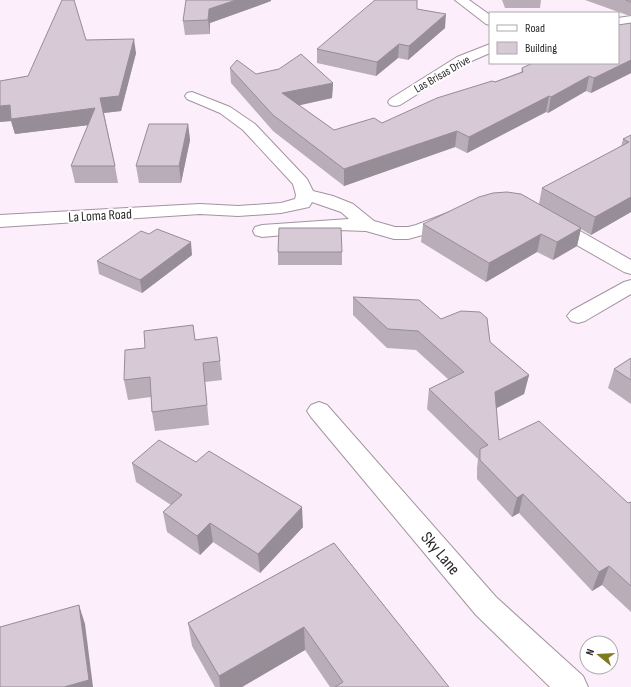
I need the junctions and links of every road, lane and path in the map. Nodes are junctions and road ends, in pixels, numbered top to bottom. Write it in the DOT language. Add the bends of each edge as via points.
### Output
graph roads {
  1 [pos="461,0"];
  2 [pos="489,20"];
  3 [pos="631,20"];
  4 [pos="619,22"];
  5 [pos="489,48"];
  6 [pos="192,96"];
  7 [pos="395,102"];
  8 [pos="305,195"];
  9 [pos="468,211"];
  10 [pos="538,214"];
  11 [pos="0,221"];
  12 [pos="367,225"];
  13 [pos="262,231"];
  14 [pos="631,268"];
  15 [pos="631,286"];
  16 [pos="578,316"];
  17 [pos="319,411"];
  18 [pos="572,687"];
  1 -- 2 [label="street"];
  3 -- 4 [label="street"];
  5 -- 7 [label="street, Las Brisas Drive" via="462,60"];
  6 -- 8 [label="street" via="225,110 249,127 300,183"];
  8 -- 11 [label="street, La Loma Road" via="303,203 281,208"];
  8 -- 12 [label="street" via="347,208"];
  9 -- 12 [label="street" via="408,233 394,233"];
  10 -- 14 [label="street"];
  12 -- 13 [label="street" via="338,224"];
  15 -- 16 [label="street"];
  17 -- 18 [label="street, Sky Lane" via="486,606"];
}
